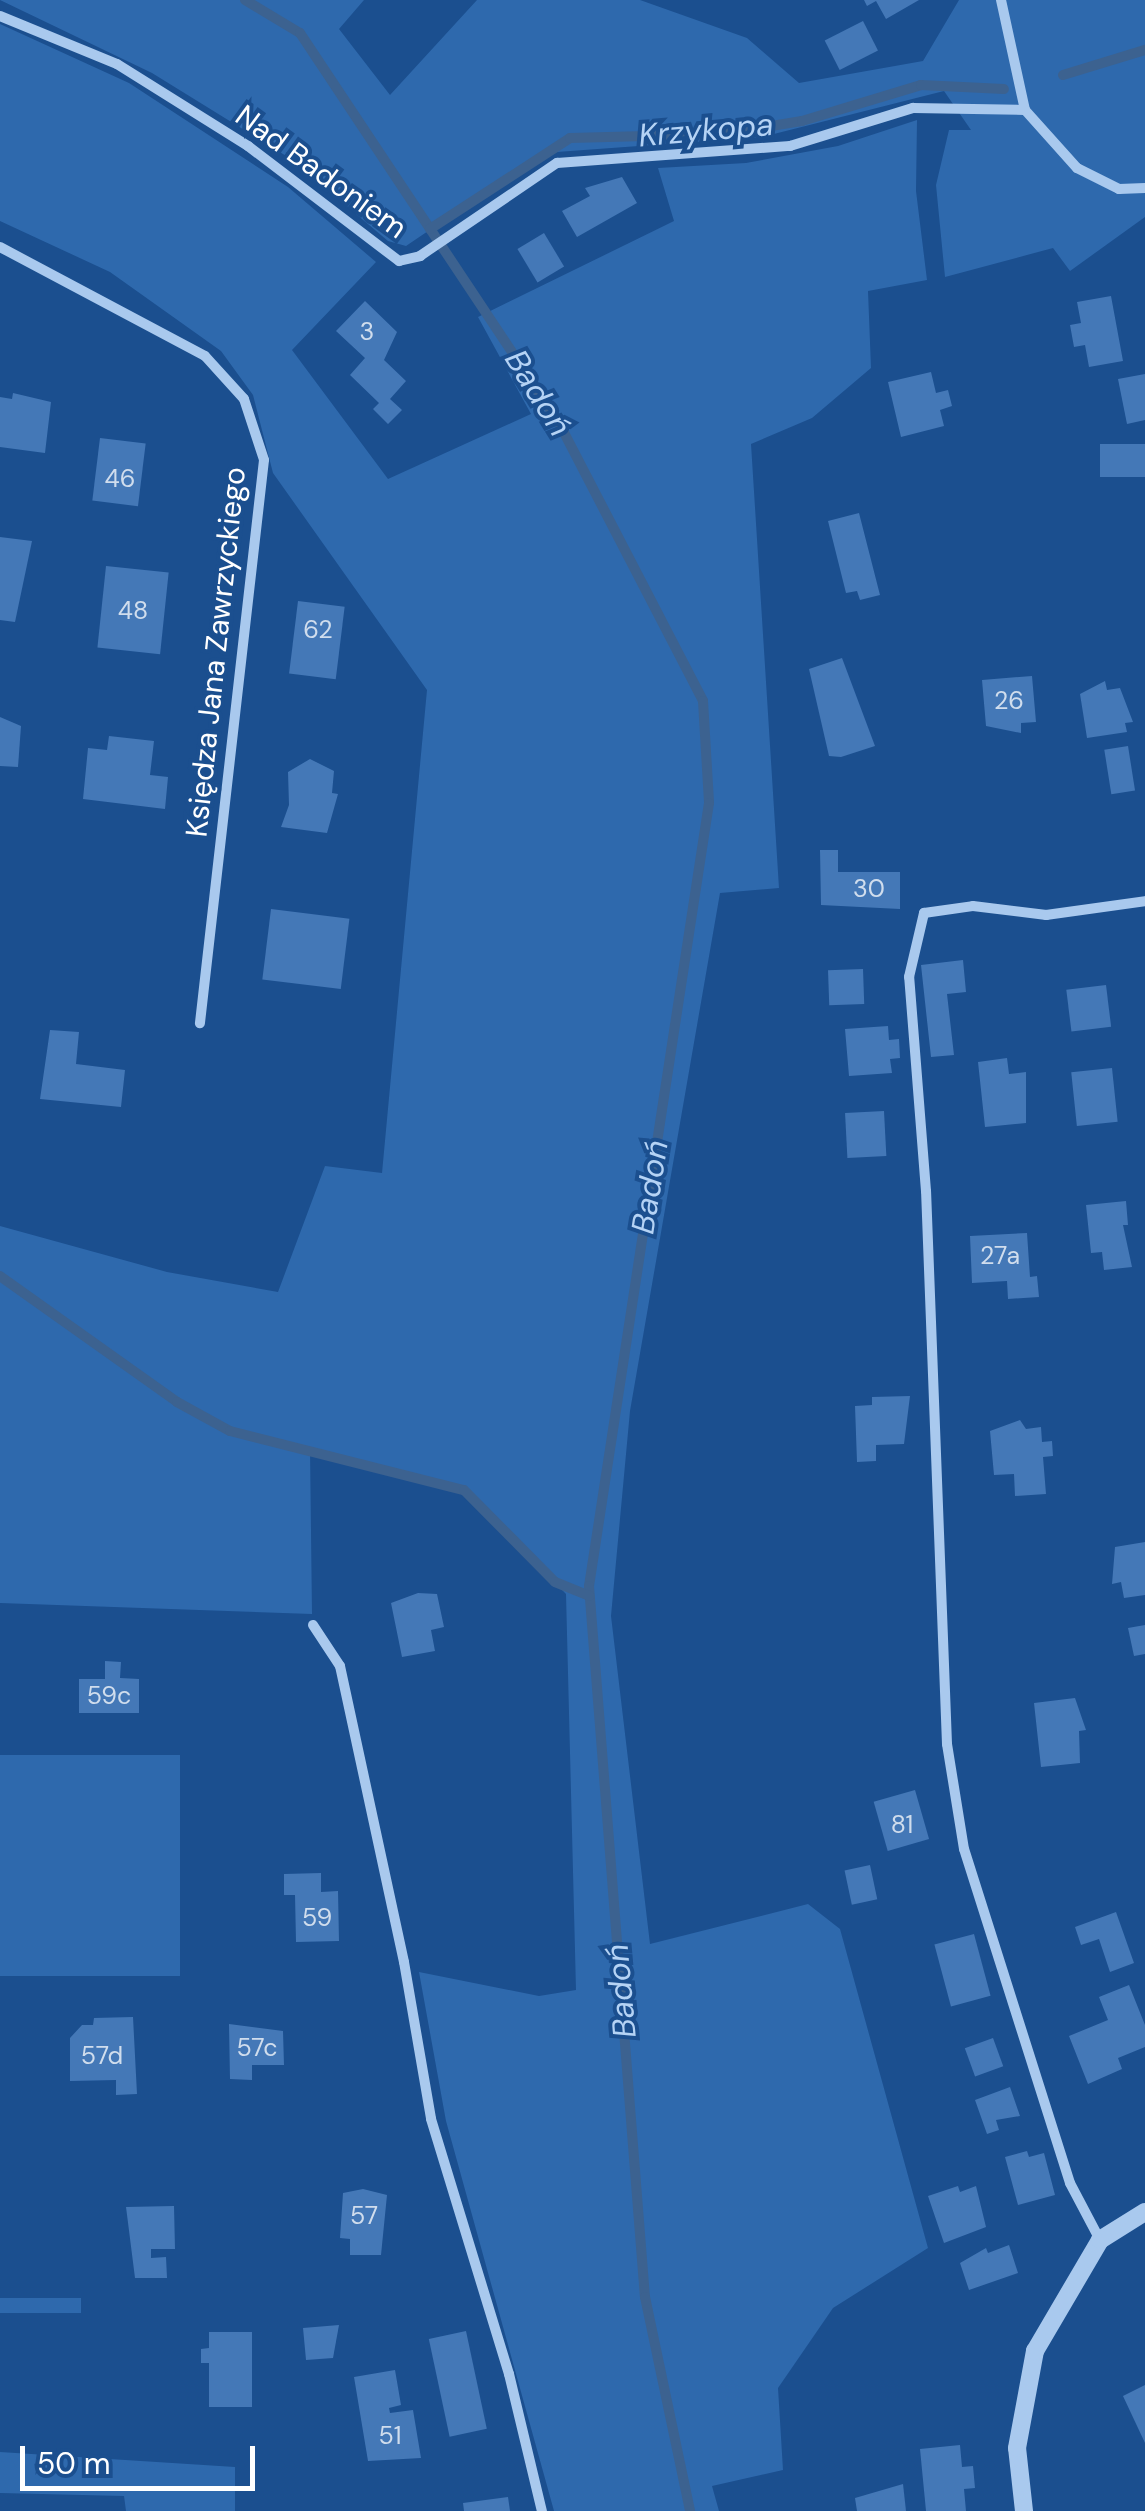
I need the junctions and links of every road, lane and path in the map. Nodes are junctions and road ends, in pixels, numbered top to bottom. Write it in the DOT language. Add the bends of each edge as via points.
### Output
graph roads {
  1 [pos="1001,0"];
  2 [pos="0,16"];
  3 [pos="1025,110"];
  4 [pos="1145,188"];
  5 [pos="0,248"];
  6 [pos="1145,901"];
  7 [pos="200,1023"];
  8 [pos="313,1625"];
  9 [pos="1145,2212"];
  10 [pos="1100,2240"];
  11 [pos="542,2511"];
  12 [pos="1024,2511"];
  1 -- 3 [label="street"];
  2 -- 3 [label="street, Nad Badoniem" via="118,64 248,146 399,261 420,256 557,164 790,146 913,108"];
  3 -- 4 [label="street" via="1078,168 1120,188"];
  5 -- 7 [label="street, Księdza Jana Zawrzyckiego" via="205,356 244,399 264,460"];
  6 -- 10 [label="street" via="1046,915 973,906 924,912 909,977 926,1191 947,1744 964,1849 1070,2182"];
  8 -- 11 [label="street" via="340,1666 404,1962 430,2120 509,2374"];
  9 -- 10 [label="street"];
  10 -- 12 [label="street" via="1036,2351 1017,2448"];
}
